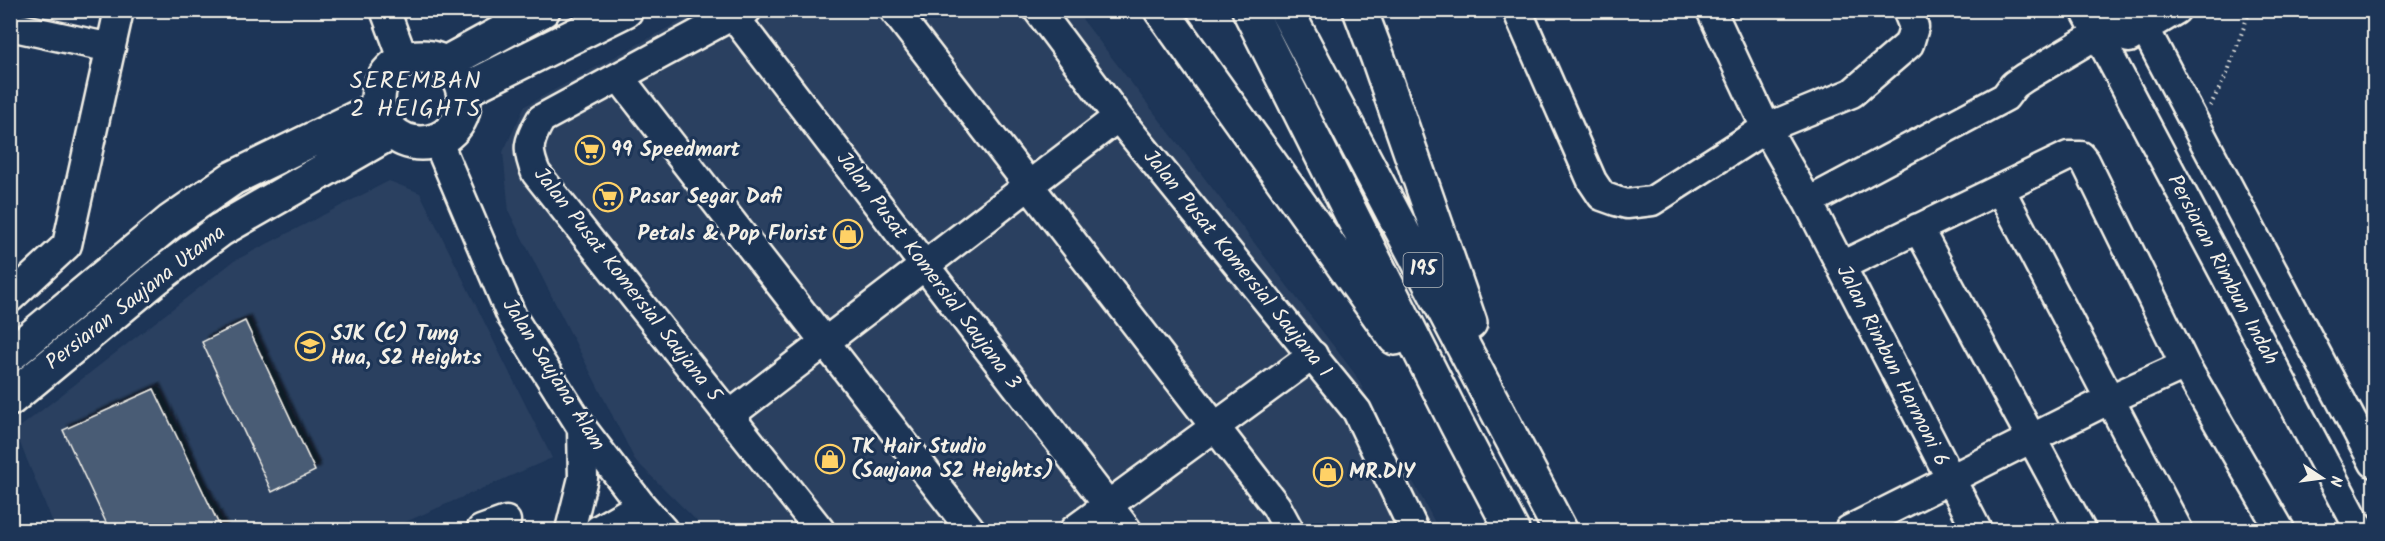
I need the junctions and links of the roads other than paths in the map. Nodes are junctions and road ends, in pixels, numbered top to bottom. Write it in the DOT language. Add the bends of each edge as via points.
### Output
graph roads {
  1 [pos="119,10"];
  2 [pos="385,10"];
  3 [pos="543,10"];
  4 [pos="626,10"];
  5 [pos="894,10"];
  6 [pos="1038,10"];
  7 [pos="1161,10"];
  8 [pos="1249,10"];
  9 [pos="1286,10"];
  10 [pos="1360,10"];
  11 [pos="1517,10"];
  12 [pos="1711,10"];
  13 [pos="1907,10"];
  14 [pos="2085,10"];
  15 [pos="2176,10"];
  16 [pos="736,12"];
  17 [pos="2138,15"];
  18 [pos="10,26"];
  19 [pos="2102,44"];
  20 [pos="111,48"];
  21 [pos="404,61"];
  22 [pos="444,64"];
  23 [pos="619,77"];
  24 [pos="463,91"];
  25 [pos="1118,117"];
  26 [pos="385,119"];
  27 [pos="1766,129"];
  28 [pos="437,140"];
  29 [pos="1029,185"];
  30 [pos="2000,189"];
  31 [pos="1808,202"];
  32 [pos="1918,228"];
  33 [pos="924,266"];
  34 [pos="1841,266"];
  35 [pos="10,298"];
  36 [pos="824,343"];
  37 [pos="10,355"];
  38 [pos="1313,355"];
  39 [pos="2185,365"];
  40 [pos="10,399"];
  41 [pos="2110,399"];
  42 [pos="729,415"];
  43 [pos="1504,423"];
  44 [pos="1457,424"];
  45 [pos="1215,427"];
  46 [pos="582,428"];
  47 [pos="2031,438"];
  48 [pos="2374,463"];
  49 [pos="1950,479"];
  50 [pos="641,505"];
  51 [pos="1108,505"];
  52 [pos="1867,526"];
  53 [pos="570,531"];
  54 [pos="598,531"];
  55 [pos="663,531"];
  56 [pos="820,531"];
  57 [pos="971,531"];
  58 [pos="1074,531"];
  59 [pos="1128,531"];
  60 [pos="1289,531"];
  61 [pos="1414,531"];
  62 [pos="1512,531"];
  63 [pos="1560,531"];
  64 [pos="1977,531"];
  65 [pos="2081,531"];
  66 [pos="2178,531"];
  67 [pos="2280,531"];
  68 [pos="2360,531"];
  1 -- 20 [label="street"];
  2 -- 21 [label="street"];
  3 -- 22 [label="main road"];
  4 -- 24 [label="main road"];
  5 -- 29 [label="street"];
  6 -- 25 [label="street, Jalan Pusat Komersial Saujana 1"];
  7 -- 44 [label="main road"];
  8 -- 44 [label="main road, 195"];
  9 -- 43 [label="main road, 195"];
  10 -- 43 [label="main road"];
  11 -- 27 [label="street" via="1592,182 1602,196 1627,204 1652,201"];
  12 -- 27 [label="street, Jalan Rimbun Harmoni 6"];
  13 -- 27 [label="street" via="1914,27 1909,44 1852,93"];
  14 -- 19 [label="street, Persiaran Rimbun Indah"];
  15 -- 17 [label="street"];
  16 -- 23 [label="street, Jalan Pusat Komersial Saujana 5"];
  16 -- 33 [label="street, Jalan Pusat Komersial Saujana 3"];
  17 -- 19 [label="street"];
  17 -- 48 [label="street"];
  18 -- 20 [label="street"];
  19 -- 31 [label="street" via="2014,85 2005,98"];
  19 -- 68 [label="street, Persiaran Rimbun Indah"];
  20 -- 35 [label="street" via="67,245"];
  21 -- 22 [label="main road" via="432,58"];
  21 -- 26 [label="main road" via="383,80 379,93"];
  22 -- 24 [label="main road" via="453,71"];
  23 -- 36 [label="street"];
  23 -- 42 [label="street, Jalan Pusat Komersial Saujana 5" via="541,119 530,139 529,155 536,173"];
  24 -- 28 [label="main road" via="459,120"];
  25 -- 29 [label="street"];
  25 -- 38 [label="street, Jalan Pusat Komersial Saujana 1"];
  26 -- 28 [label="main road" via="413,142"];
  26 -- 37 [label="main road, Persiaran Saujana Utama" via="233,178 171,221"];
  26 -- 40 [label="main road, Persiaran Saujana Utama" via="220,230"];
  27 -- 31 [label="street, Jalan Rimbun Harmoni 6"];
  28 -- 46 [label="street, Jalan Saujana Alam" via="512,317"];
  29 -- 33 [label="street"];
  29 -- 45 [label="street"];
  30 -- 32 [label="street"];
  30 -- 39 [label="street" via="2068,156 2081,156"];
  30 -- 41 [label="street"];
  31 -- 34 [label="street, Jalan Rimbun Harmoni 6"];
  32 -- 34 [label="street"];
  32 -- 47 [label="street"];
  33 -- 36 [label="street"];
  33 -- 51 [label="street, Jalan Pusat Komersial Saujana 3"];
  34 -- 49 [label="street, Jalan Rimbun Harmoni 6"];
  36 -- 42 [label="street"];
  36 -- 57 [label="street"];
  38 -- 45 [label="street"];
  38 -- 61 [label="street, Jalan Pusat Komersial Saujana 1" via="1357,411"];
  39 -- 41 [label="street"];
  39 -- 67 [label="street"];
  41 -- 47 [label="street"];
  41 -- 66 [label="street"];
  42 -- 56 [label="street, Jalan Pusat Komersial Saujana 5"];
  43 -- 63 [label="main road, 195"];
  44 -- 62 [label="main road, 195"];
  45 -- 51 [label="street"];
  45 -- 60 [label="street" via="1276,506"];
  46 -- 50 [label="street, Jalan Saujana Alam"];
  46 -- 53 [label="street" via="583,478"];
  47 -- 49 [label="street"];
  47 -- 65 [label="street"];
  49 -- 52 [label="street"];
  49 -- 64 [label="street, Jalan Rimbun Harmoni 6"];
  50 -- 54 [label="street"];
  50 -- 55 [label="street, Jalan Saujana Alam"];
  51 -- 58 [label="street"];
  51 -- 59 [label="street, Jalan Pusat Komersial Saujana 3"];
}
